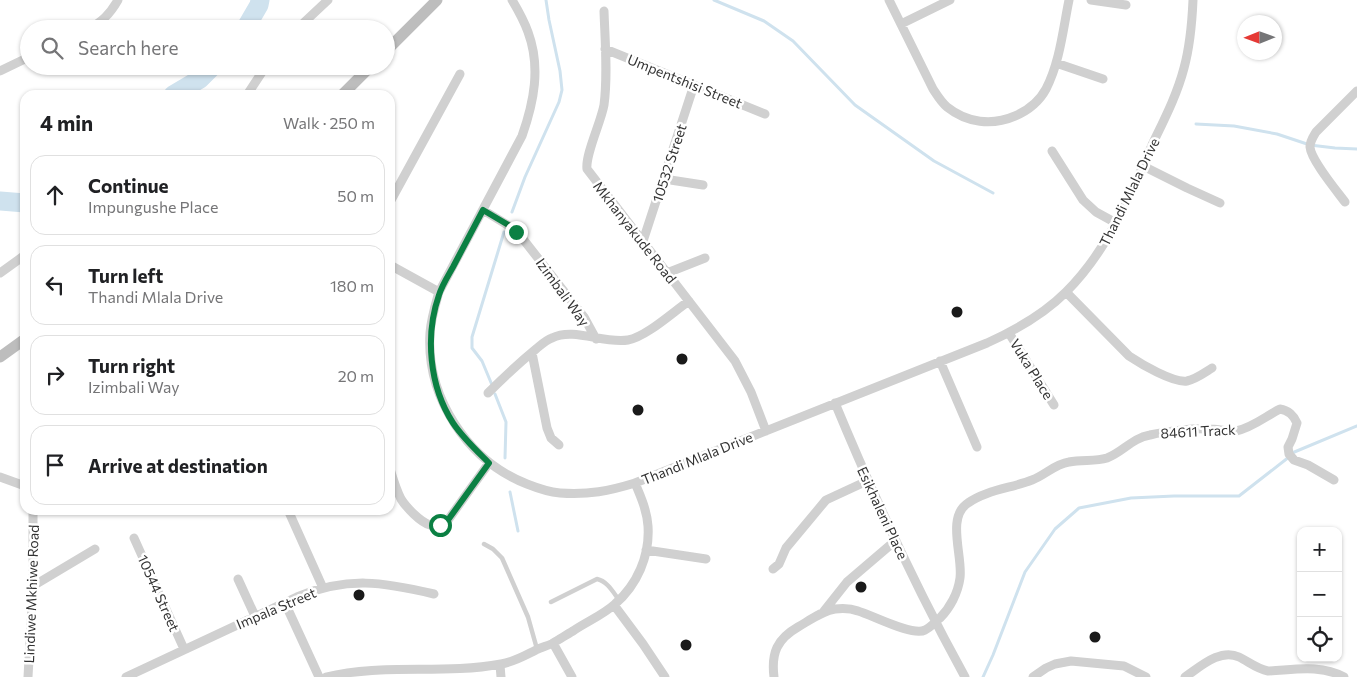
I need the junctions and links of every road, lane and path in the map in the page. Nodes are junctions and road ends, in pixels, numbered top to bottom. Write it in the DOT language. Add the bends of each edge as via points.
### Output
graph roads {
  1 [pos="118,0"];
  2 [pos="328,0"];
  3 [pos="437,0"];
  4 [pos="512,0"];
  5 [pos="889,0"];
  6 [pos="950,0"];
  7 [pos="1069,0"];
  8 [pos="1091,0"];
  9 [pos="1193,0"];
  10 [pos="1126,5"];
  11 [pos="604,11"];
  12 [pos="102,20"];
  13 [pos="307,20"];
  14 [pos="901,24"];
  15 [pos="395,42"];
  16 [pos="605,49"];
  17 [pos="20,61"];
  18 [pos="1056,63"];
  19 [pos="0,71"];
  20 [pos="460,74"];
  21 [pos="260,75"];
  22 [pos="362,75"];
  23 [pos="1103,79"];
  24 [pos="694,85"];
  25 [pos="250,90"];
  26 [pos="347,90"];
  27 [pos="1357,91"];
  28 [pos="765,114"];
  29 [pos="1052,151"];
  30 [pos="1143,166"];
  31 [pos="664,179"];
  32 [pos="703,185"];
  33 [pos="395,193"];
  34 [pos="1345,202"];
  35 [pos="1220,203"];
  36 [pos="483,210"];
  37 [pos="1116,223"];
  38 [pos="643,241"];
  39 [pos="705,258"];
  40 [pos="20,259"];
  41 [pos="395,268"];
  42 [pos="0,273"];
  43 [pos="668,273"];
  44 [pos="440,292"];
  45 [pos="1066,292"];
  46 [pos="688,300"];
  47 [pos="1009,333"];
  48 [pos="596,339"];
  49 [pos="20,342"];
  50 [pos="532,353"];
  51 [pos="0,357"];
  52 [pos="940,361"];
  53 [pos="1212,368"];
  54 [pos="488,393"];
  55 [pos="834,403"];
  56 [pos="1054,405"];
  57 [pos="766,431"];
  58 [pos="559,445"];
  59 [pos="977,447"];
  60 [pos="489,463"];
  61 [pos="0,477"];
  62 [pos="1334,480"];
  63 [pos="868,481"];
  64 [pos="395,483"];
  65 [pos="636,483"];
  66 [pos="20,484"];
  67 [pos="33,515"];
  68 [pos="290,515"];
  69 [pos="134,538"];
  70 [pos="895,541"];
  71 [pos="484,544"];
  72 [pos="95,549"];
  73 [pos="646,550"];
  74 [pos="706,559"];
  75 [pos="773,570"];
  76 [pos="238,579"];
  77 [pos="33,586"];
  78 [pos="323,588"];
  79 [pos="434,594"];
  80 [pos="551,602"];
  81 [pos="616,602"];
  82 [pos="285,603"];
  83 [pos="824,611"];
  84 [pos="255,616"];
  85 [pos="935,622"];
  86 [pos="553,643"];
  87 [pos="184,649"];
  88 [pos="537,649"];
  89 [pos="500,664"];
  90 [pos="30,676"];
  91 [pos="126,677"];
  92 [pos="319,677"];
  93 [pos="326,677"];
  94 [pos="501,677"];
  95 [pos="572,677"];
  96 [pos="665,677"];
  97 [pos="774,677"];
  98 [pos="965,677"];
  99 [pos="1033,677"];
  100 [pos="1146,677"];
  101 [pos="1185,677"];
  102 [pos="1344,677"];
  1 -- 12 [label="street"];
  2 -- 13 [label="street"];
  3 -- 15 [label="main road"];
  4 -- 36 [label="street, Thandi Mlala Drive" via="529,33 535,86 522,136"];
  5 -- 14 [label="street"];
  6 -- 14 [label="street"];
  7 -- 18 [label="street"];
  8 -- 10 [label="street"];
  9 -- 30 [label="street, Thandi Mlala Drive" via="1184,68"];
  11 -- 16 [label="street, Mkhanyakude Road"];
  14 -- 18 [label="street" via="940,99 956,113 976,121 997,122 1031,107 1046,89"];
  16 -- 24 [label="street, Umpentshisi Street"];
  16 -- 38 [label="street, Mkhanyakude Road" via="603,106 586,165"];
  17 -- 19 [label="street"];
  18 -- 23 [label="street"];
  20 -- 33 [label="street"];
  21 -- 25 [label="street"];
  22 -- 26 [label="main road"];
  24 -- 28 [label="street, Umpentshisi Street"];
  24 -- 31 [label="street, 10532 Street"];
  27 -- 34 [label="street" via="1316,132 1310,145 1312,156"];
  29 -- 37 [label="street" via="1083,200"];
  30 -- 35 [label="street"];
  30 -- 37 [label="street, Thandi Mlala Drive"];
  31 -- 32 [label="street"];
  31 -- 38 [label="street, 10532 Street"];
  36 -- 44 [label="street, Thandi Mlala Drive"];
  36 -- 48 [label="street, Izimbali Way" via="510,226 523,239 584,317"];
  37 -- 45 [label="street, Thandi Mlala Drive" via="1090,266"];
  38 -- 43 [label="street, Mkhanyakude Road"];
  39 -- 43 [label="street"];
  40 -- 42 [label="street"];
  41 -- 44 [label="street"];
  43 -- 46 [label="street, Mkhanyakude Road"];
  44 -- 60 [label="street, Thandi Mlala Drive" via="430,332 436,382 453,423"];
  45 -- 47 [label="street, Thandi Mlala Drive"];
  45 -- 53 [label="street" via="1129,356 1140,363 1181,381"];
  46 -- 48 [label="street" via="636,338"];
  46 -- 57 [label="street, Mkhanyakude Road" via="739,368"];
  47 -- 52 [label="street, Thandi Mlala Drive"];
  47 -- 56 [label="street, Vuka Place"];
  48 -- 50 [label="street" via="570,334 558,336"];
  49 -- 51 [label="main road"];
  50 -- 54 [label="street"];
  50 -- 58 [label="street" via="546,428"];
  52 -- 55 [label="street, Thandi Mlala Drive"];
  52 -- 59 [label="street"];
  55 -- 57 [label="street, Thandi Mlala Drive"];
  55 -- 63 [label="street, Esikhaleni Place"];
  57 -- 65 [label="street, Thandi Mlala Drive"];
  60 -- 64 [label="street" via="448,520 440,525 424,522 406,507"];
  60 -- 65 [label="street, Thandi Mlala Drive" via="515,479 558,493 601,492"];
  61 -- 66 [label="street"];
  62 -- 85 [label="street, 84611 Track" via="1294,460 1289,454 1288,447 1297,423 1283,409 1237,431 1199,429 1147,435 1106,458 1059,464 1032,480 974,499 960,512 957,520 960,580 948,608"];
  63 -- 70 [label="street, Esikhaleni Place"];
  63 -- 75 [label="street" via="826,500 786,548"];
  65 -- 73 [label="street" via="646,514"];
  67 -- 77 [label="street, Lindiwe Mkhiwe Road"];
  68 -- 78 [label="street"];
  69 -- 87 [label="street, 10544 Street"];
  70 -- 83 [label="street" via="847,582"];
  70 -- 85 [label="street, Esikhaleni Place"];
  71 -- 88 [label="lane" via="502,558 528,617"];
  72 -- 77 [label="street"];
  73 -- 74 [label="street"];
  73 -- 81 [label="street" via="633,584"];
  76 -- 84 [label="street"];
  77 -- 90 [label="street, Lindiwe Mkhiwe Road"];
  78 -- 79 [label="street, Impala Street" via="364,582"];
  78 -- 82 [label="street, Impala Street"];
  80 -- 81 [label="lane" via="597,579 606,583"];
  81 -- 86 [label="street"];
  81 -- 96 [label="street"];
  82 -- 84 [label="street, Impala Street"];
  82 -- 92 [label="street"];
  83 -- 85 [label="street" via="856,610 918,632"];
  83 -- 97 [label="street" via="794,629 780,642 773,660"];
  84 -- 87 [label="street, Impala Street"];
  85 -- 98 [label="street, Esikhaleni Place"];
  86 -- 88 [label="street"];
  86 -- 95 [label="street"];
  87 -- 91 [label="street, Impala Street"];
  88 -- 89 [label="street"];
  89 -- 93 [label="street" via="345,672"];
  89 -- 94 [label="street"];
  99 -- 100 [label="street" via="1046,668 1071,661 1124,666"];
  101 -- 102 [label="street" via="1217,657 1228,654 1260,670 1314,669"];
}
